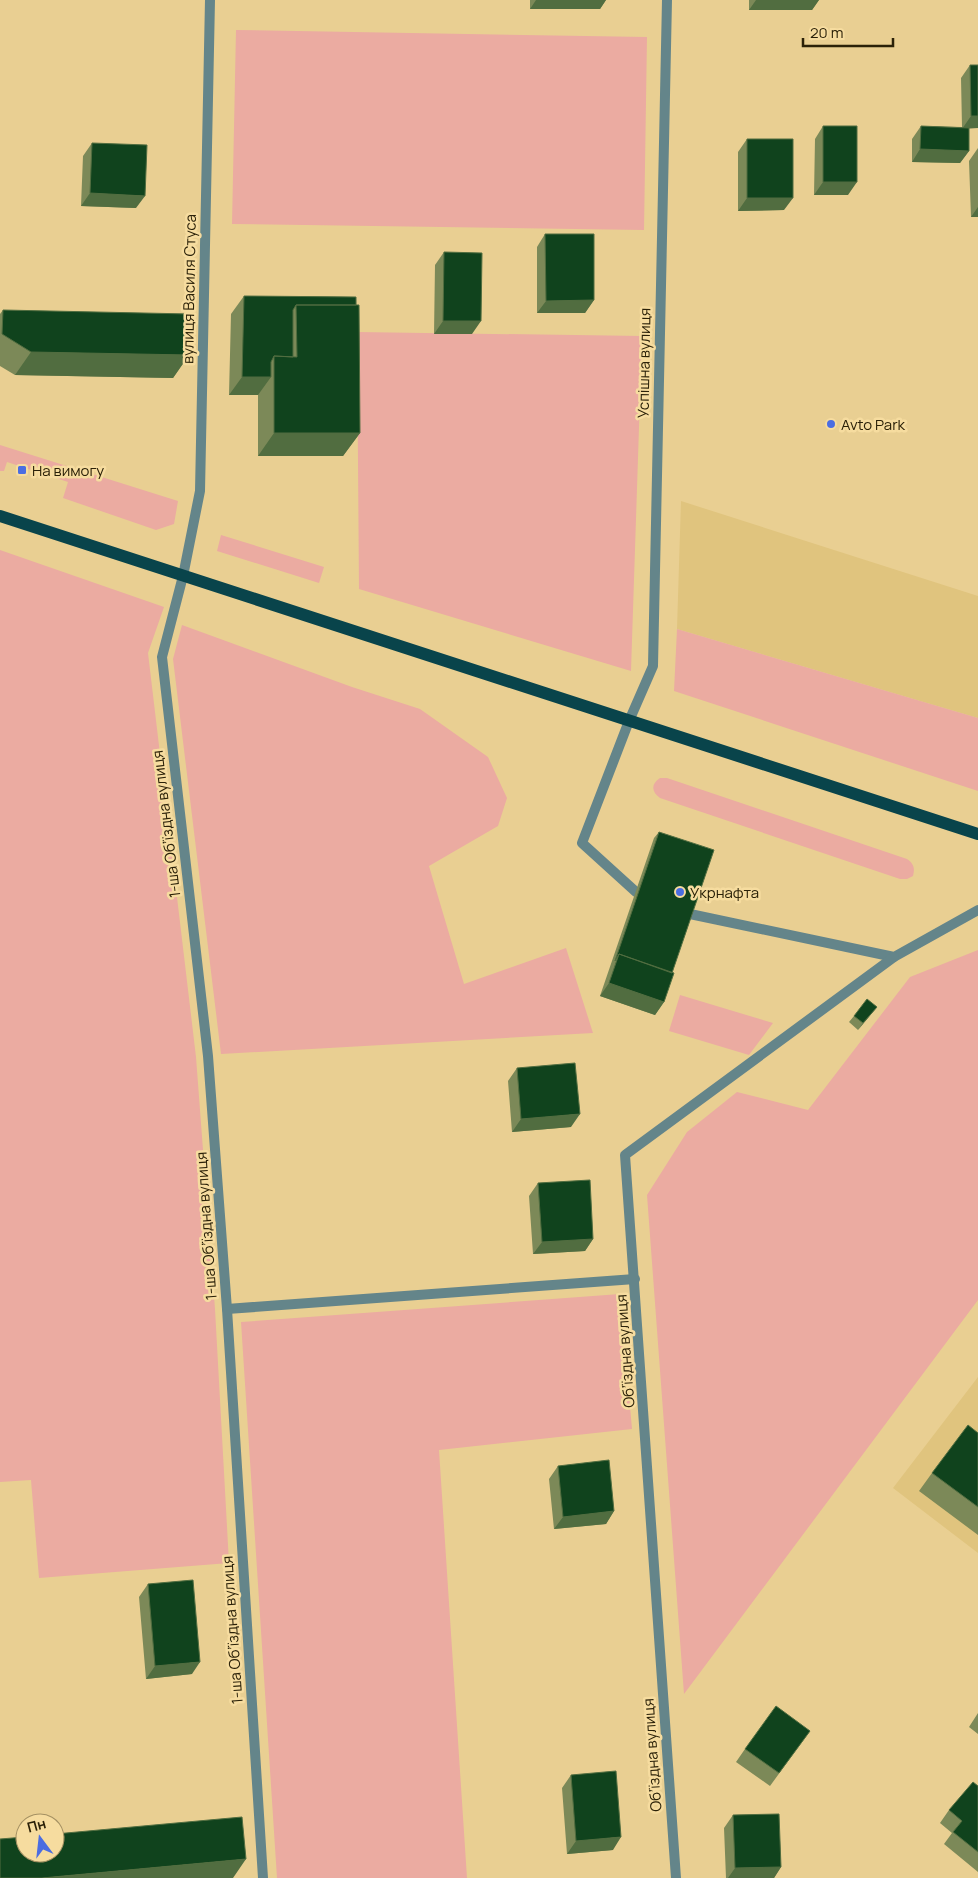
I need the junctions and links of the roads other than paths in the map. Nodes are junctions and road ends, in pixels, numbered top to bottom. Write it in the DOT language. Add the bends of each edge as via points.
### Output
graph roads {
  1 [pos="210,0"];
  2 [pos="667,0"];
  3 [pos="0,516"];
  4 [pos="183,576"];
  5 [pos="629,721"];
  6 [pos="978,834"];
  7 [pos="636,892"];
  8 [pos="978,910"];
  9 [pos="690,914"];
  10 [pos="894,957"];
  11 [pos="635,1279"];
  12 [pos="227,1309"];
  13 [pos="263,1878"];
  14 [pos="676,1878"];
  1 -- 4 [label="street, вулиця Василя Стуса" via="200,491"];
  2 -- 5 [label="street, Успішна вулиця" via="653,666"];
  3 -- 4 [label="main road"];
  4 -- 5 [label="main road"];
  4 -- 12 [label="street, 1-ша Обʼїздна вулиця" via="162,657 208,1056"];
  5 -- 6 [label="main road"];
  5 -- 7 [label="street, Успішна вулиця" via="582,842"];
  8 -- 10 [label="street"];
  9 -- 10 [label="street"];
  10 -- 11 [label="street, Обʼїздна вулиця" via="625,1155"];
  11 -- 12 [label="street"];
  11 -- 14 [label="street, Обʼїздна вулиця"];
  12 -- 13 [label="street, 1-ша Обʼїздна вулиця"];
}
